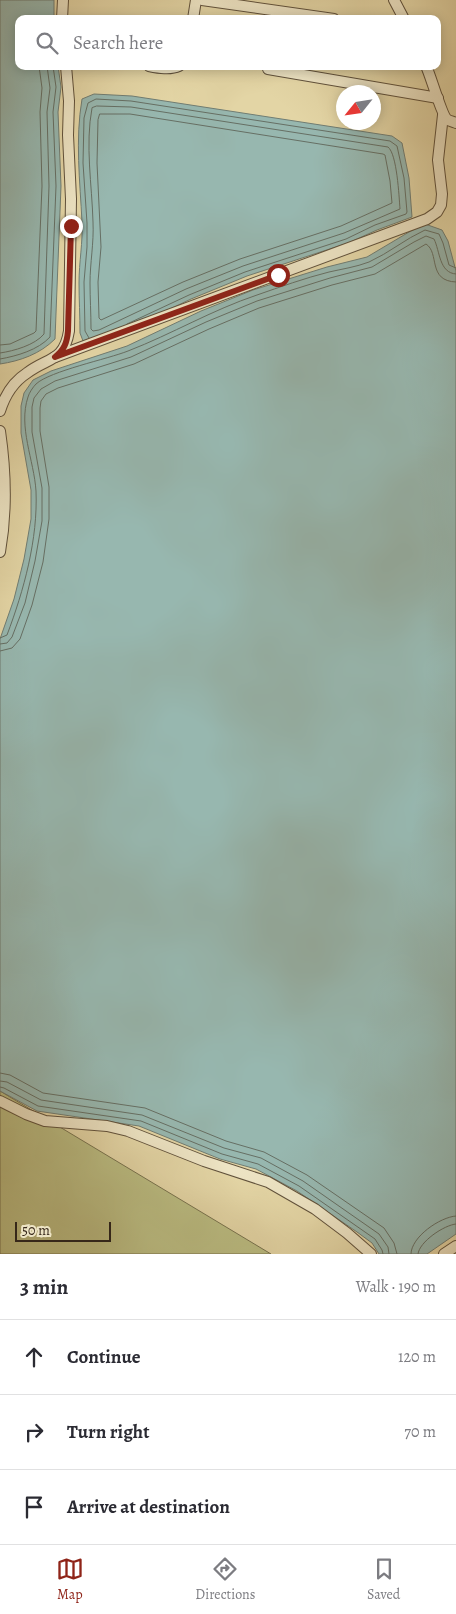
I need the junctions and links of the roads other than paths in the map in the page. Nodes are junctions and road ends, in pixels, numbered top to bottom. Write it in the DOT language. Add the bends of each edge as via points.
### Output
graph roads {
  1 [pos="63,0"];
  2 [pos="196,0"];
  3 [pos="202,0"];
  4 [pos="394,0"];
  5 [pos="62,15"];
  6 [pos="194,15"];
  7 [pos="306,15"];
  8 [pos="402,15"];
  9 [pos="66,70"];
  10 [pos="274,70"];
  11 [pos="428,70"];
  12 [pos="438,98"];
  13 [pos="444,115"];
  14 [pos="456,123"];
  15 [pos="55,357"];
  16 [pos="0,410"];
  17 [pos="0,432"];
  18 [pos="0,552"];
  19 [pos="0,1101"];
  20 [pos="456,1246"];
  21 [pos="371,1254"];
  22 [pos="444,1254"];
  1 -- 5 [label="street"];
  2 -- 6 [label="street"];
  3 -- 7 [label="street"];
  4 -- 8 [label="street"];
  9 -- 15 [label="street" via="71,208 68,331 67,343"];
  10 -- 12 [label="street"];
  11 -- 12 [label="street"];
  12 -- 13 [label="street"];
  13 -- 14 [label="street" via="448,121"];
  13 -- 15 [label="street" via="438,160 441,205 427,219"];
  15 -- 16 [label="street" via="27,372 13,384"];
  17 -- 18 [label="street" via="5,494"];
  19 -- 21 [label="street" via="45,1121 128,1131 268,1182 314,1210"];
  20 -- 22 [label="street"];
}
